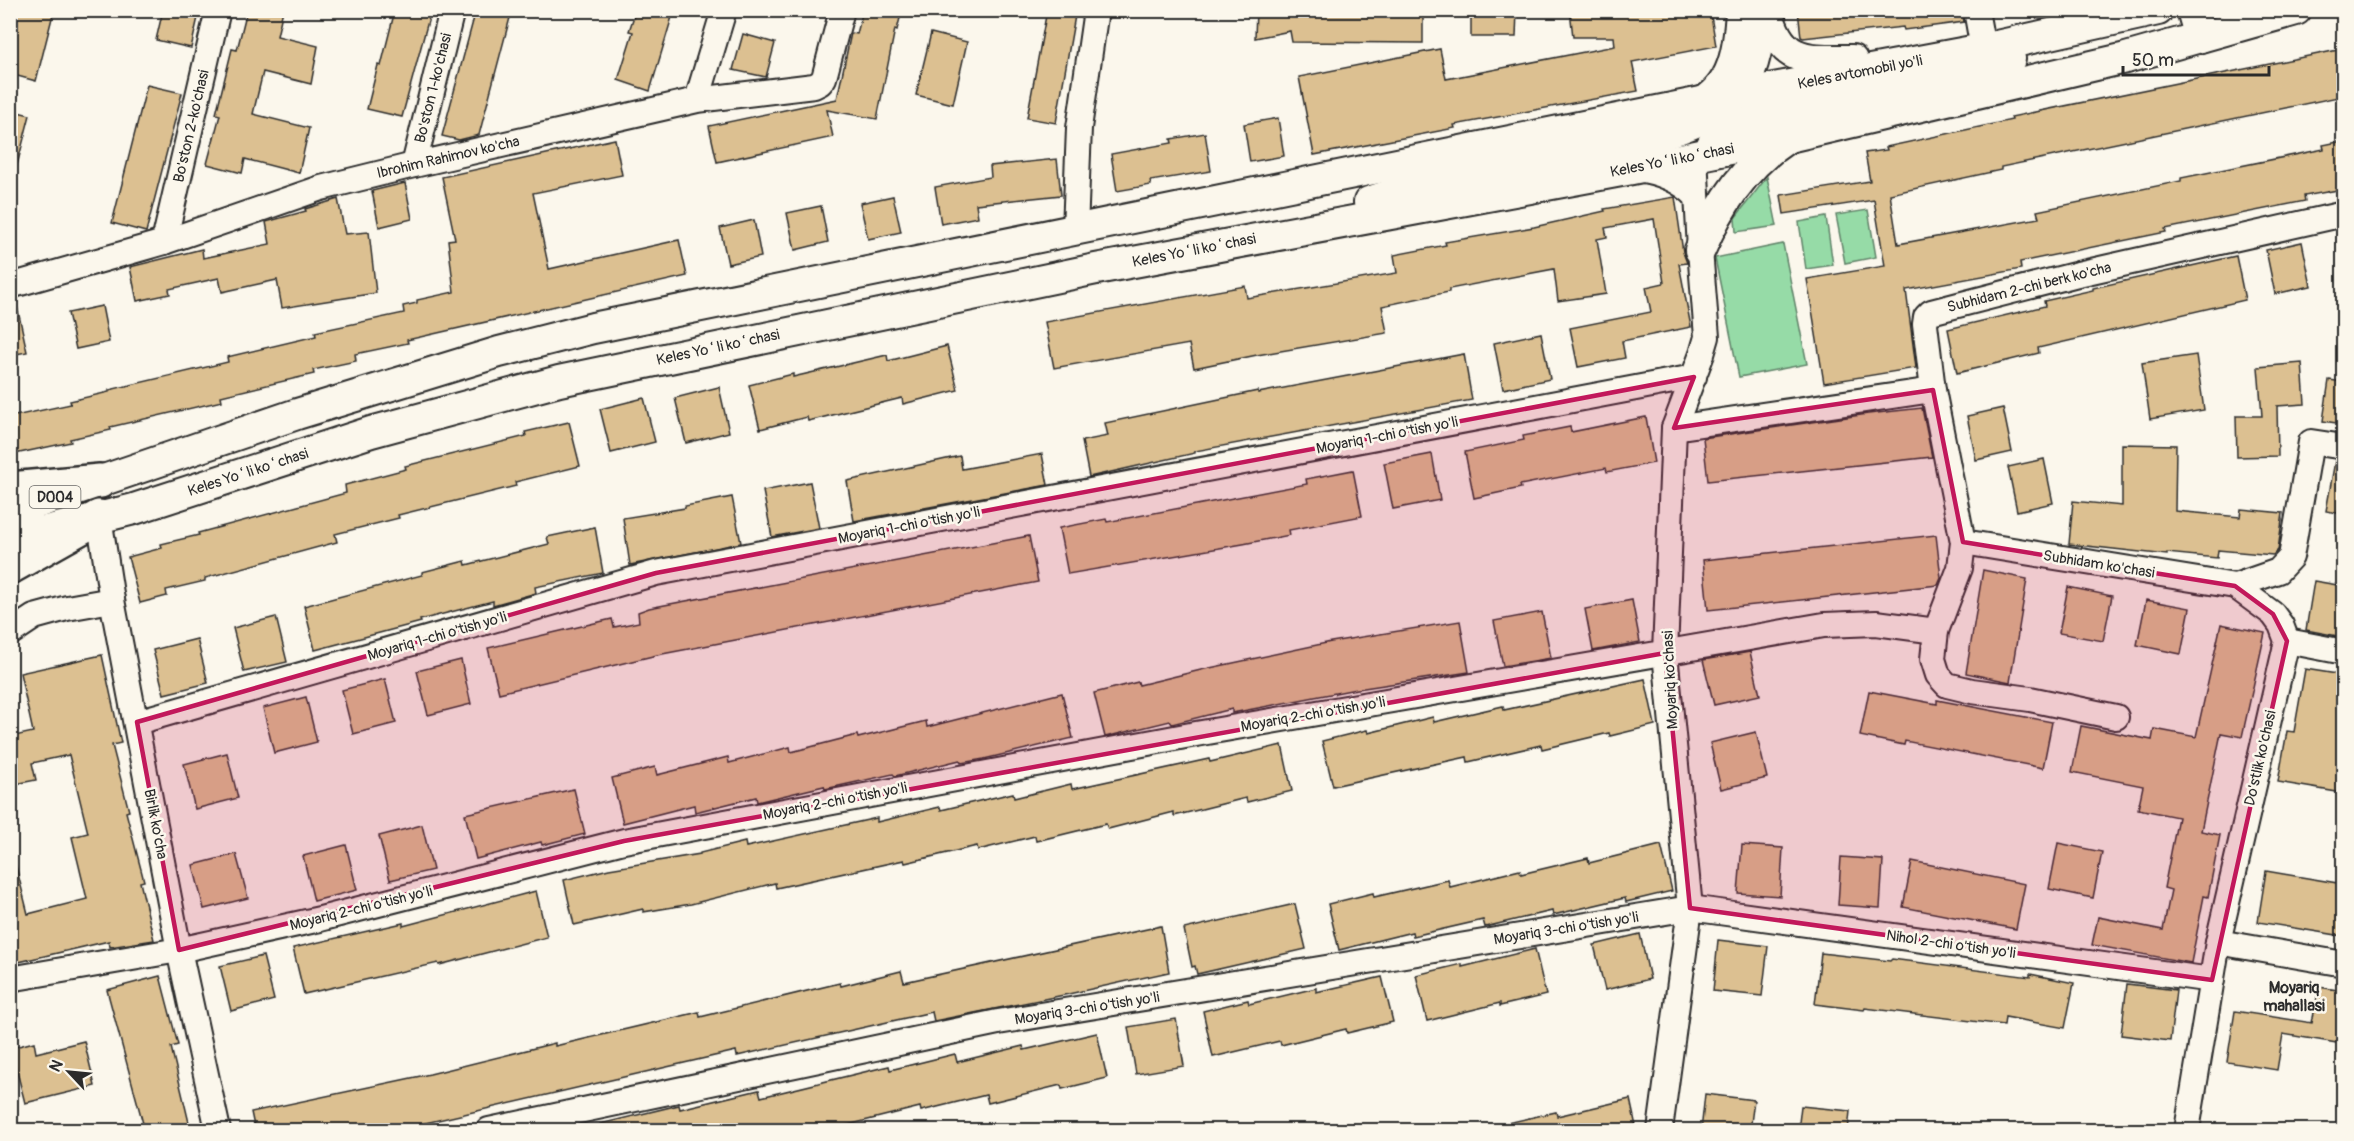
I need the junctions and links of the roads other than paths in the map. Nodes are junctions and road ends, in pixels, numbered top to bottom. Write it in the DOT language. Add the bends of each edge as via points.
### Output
graph roads {
  1 [pos="219,10"];
  2 [pos="452,10"];
  3 [pos="724,10"];
  4 [pos="842,10"];
  5 [pos="1096,10"];
  6 [pos="1738,10"];
  7 [pos="1761,10"];
  8 [pos="1767,10"];
  9 [pos="1976,10"];
  10 [pos="2158,10"];
  11 [pos="2172,10"];
  12 [pos="2296,10"];
  13 [pos="2117,20"];
  14 [pos="2191,30"];
  15 [pos="1983,49"];
  16 [pos="1733,57"];
  17 [pos="1921,60"];
  18 [pos="1736,95"];
  19 [pos="697,100"];
  20 [pos="1691,115"];
  21 [pos="1749,122"];
  22 [pos="1789,137"];
  23 [pos="1695,156"];
  24 [pos="414,165"];
  25 [pos="1632,169"];
  26 [pos="1341,177"];
  27 [pos="1696,196"];
  28 [pos="2343,214"];
  29 [pos="1075,230"];
  30 [pos="1273,234"];
  31 [pos="164,242"];
  32 [pos="1700,250"];
  33 [pos="1135,262"];
  34 [pos="10,286"];
  35 [pos="793,287"];
  36 [pos="772,336"];
  37 [pos="1694,377"];
  38 [pos="559,381"];
  39 [pos="1933,390"];
  40 [pos="1674,428"];
  41 [pos="2343,447"];
  42 [pos="100,481"];
  43 [pos="10,489"];
  44 [pos="10,512"];
  45 [pos="99,517"];
  46 [pos="10,540"];
  47 [pos="1963,542"];
  48 [pos="10,567"];
  49 [pos="2235,586"];
  50 [pos="112,600"];
  51 [pos="1936,631"];
  52 [pos="10,633"];
  53 [pos="2287,641"];
  54 [pos="2343,652"];
  55 [pos="1665,653"];
  56 [pos="2116,717"];
  57 [pos="137,722"];
  58 [pos="1690,908"];
  59 [pos="2218,942"];
  60 [pos="179,950"];
  61 [pos="2343,964"];
  62 [pos="10,979"];
  63 [pos="2212,980"];
  64 [pos="218,1131"];
  65 [pos="489,1131"];
  66 [pos="1660,1131"];
  67 [pos="2187,1131"];
  1 -- 31 [label="street, Bo'ston 2-ko'chasi"];
  2 -- 24 [label="street, Bo'ston 1-ko'chasi"];
  3 -- 19 [label="street"];
  4 -- 19 [label="street, Ibrohim Rahimov ko'cha" via="820,83"];
  5 -- 29 [label="street" via="1079,128"];
  6 -- 16 [label="street"];
  7 -- 18 [label="main road" via="1755,57"];
  8 -- 17 [label="main road" via="1779,43 1808,59"];
  9 -- 15 [label="street"];
  10 -- 13 [label="main road"];
  11 -- 14 [label="main road"];
  12 -- 14 [label="main road, Keles Yoʻli koʻchasi"];
  13 -- 15 [label="main road"];
  13 -- 21 [label="main road" via="1970,73 1804,105"];
  14 -- 22 [label="main road, Keles Yoʻli koʻchasi" via="2126,58"];
  15 -- 17 [label="main road, Keles avtomobil yo'li"];
  16 -- 18 [label="street"];
  16 -- 20 [label="street" via="1716,88"];
  17 -- 18 [label="main road, Keles avtomobil yo'li"];
  18 -- 20 [label="main road" via="1724,107"];
  18 -- 21 [label="main road"];
  19 -- 24 [label="street, Ibrohim Rahimov ko'cha"];
  20 -- 23 [label="main road"];
  20 -- 26 [label="main road"];
  20 -- 30 [label="main road" via="1625,142 1412,187"];
  21 -- 22 [label="main road" via="1771,135"];
  21 -- 23 [label="main road"];
  22 -- 23 [label="main road, Keles Yoʻli koʻchasi"];
  22 -- 32 [label="main road" via="1737,184"];
  23 -- 25 [label="main road, Keles Yoʻli koʻchasi"];
  23 -- 27 [label="street, Moyariq ko'chasi"];
  24 -- 31 [label="street, Ibrohim Rahimov ko'cha" via="321,188"];
  25 -- 27 [label="street" via="1672,179"];
  25 -- 30 [label="main road, Keles Yoʻli koʻchasi"];
  26 -- 29 [label="main road"];
  26 -- 33 [label="main road" via="1261,208 1139,235 1133,242"];
  27 -- 32 [label="street, Moyariq ko'chasi"];
  28 -- 39 [label="street, Subhidam 2-chi berk ko'cha" via="1931,312 1925,324"];
  29 -- 35 [label="main road"];
  29 -- 36 [label="main road" via="1059,252 1032,265 853,304"];
  30 -- 33 [label="main road, Keles Yoʻli koʻchasi"];
  31 -- 34 [label="street, Ibrohim Rahimov ko'cha"];
  32 -- 37 [label="street, Moyariq ko'chasi" via="1707,337"];
  33 -- 36 [label="main road, Keles Yoʻli koʻchasi"];
  35 -- 38 [label="main road" via="710,320 569,352 554,363"];
  35 -- 42 [label="main road" via="593,328 499,352 297,414"];
  36 -- 38 [label="main road, Keles Yoʻli koʻchasi"];
  37 -- 40 [label="street, Moyariq ko'chasi"];
  37 -- 57 [label="street, Moyariq 1-chi o'tish yo'li" via="656,573"];
  38 -- 45 [label="main road, Keles Yoʻli koʻchasi" via="371,432"];
  39 -- 40 [label="street"];
  39 -- 47 [label="street, Subhidam 2-chi berk ko'cha"];
  40 -- 55 [label="street, Moyariq ko'chasi"];
  41 -- 49 [label="street" via="2311,442 2291,557 2278,571"];
  42 -- 43 [label="highway"];
  42 -- 44 [label="main road, D004"];
  45 -- 46 [label="main road, D004"];
  45 -- 48 [label="highway"];
  45 -- 50 [label="street, Birlik ko'cha"];
  47 -- 49 [label="street, Subhidam ko'chasi"];
  47 -- 51 [label="street, Subhidam 2-chi berk ko'cha" via="1960,568"];
  49 -- 53 [label="street" via="2273,614"];
  50 -- 52 [label="street" via="34,618"];
  50 -- 57 [label="street, Birlik ko'cha"];
  51 -- 55 [label="street, Moyariq 2-chi o'tish yo'li" via="1876,623 1824,625"];
  51 -- 56 [label="street, Subhidam 2-chi berk ko'cha" via="1933,659 1938,675 1947,685"];
  53 -- 54 [label="street"];
  53 -- 59 [label="street, Do'stlik ko'chasi"];
  55 -- 58 [label="street, Moyariq ko'chasi"];
  55 -- 60 [label="street, Moyariq 2-chi o'tish yo'li" via="1196,734 624,841 320,919"];
  57 -- 60 [label="street, Birlik ko'cha"];
  58 -- 63 [label="street, Nihol 2-chi o'tish yo'li"];
  58 -- 65 [label="street, Moyariq 3-chi o'tish yo'li" via="998,1022"];
  58 -- 66 [label="street, Moyariq ko'chasi"];
  59 -- 61 [label="street"];
  59 -- 63 [label="street, Do'stlik ko'chasi"];
  60 -- 62 [label="street, Moyariq 2-chi o'tish yo'li"];
  60 -- 64 [label="street, Birlik ko'cha"];
  63 -- 67 [label="street, Do'stlik ko'chasi"];
}
